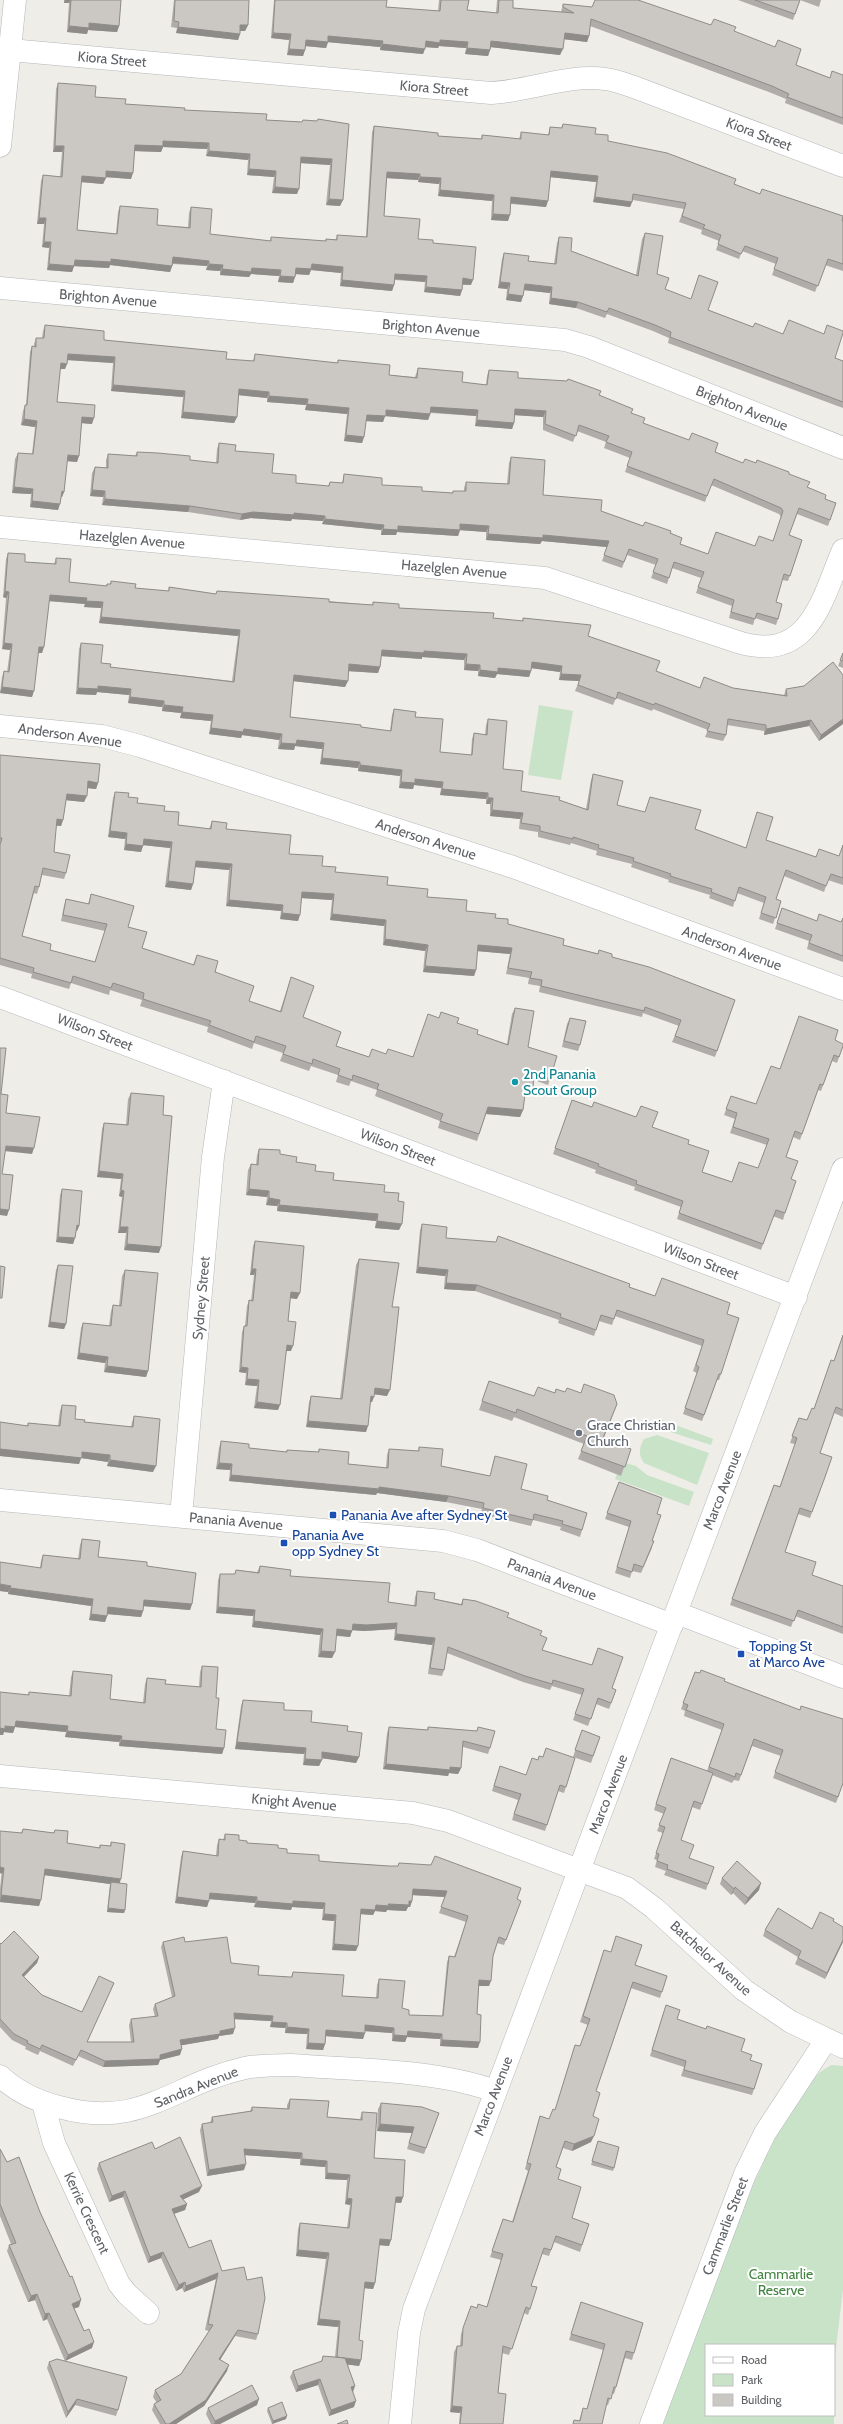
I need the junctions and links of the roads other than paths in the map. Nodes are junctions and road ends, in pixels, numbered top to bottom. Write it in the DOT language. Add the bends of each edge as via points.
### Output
graph roads {
  1 [pos="15,0"];
  2 [pos="10,50"];
  3 [pos="0,146"];
  4 [pos="843,166"];
  5 [pos="0,288"];
  6 [pos="843,448"];
  7 [pos="0,527"];
  8 [pos="843,550"];
  9 [pos="0,726"];
  10 [pos="843,989"];
  11 [pos="0,997"];
  12 [pos="224,1081"];
  13 [pos="843,1169"];
  14 [pos="796,1297"];
  15 [pos="0,1500"];
  16 [pos="181,1516"];
  17 [pos="675,1619"];
  18 [pos="843,1676"];
  19 [pos="0,1776"];
  20 [pos="579,1870"];
  21 [pos="834,2044"];
  22 [pos="0,2076"];
  23 [pos="495,2091"];
  24 [pos="43,2103"];
  25 [pos="148,2313"];
  26 [pos="400,2424"];
  27 [pos="651,2424"];
  1 -- 2 [label="street"];
  2 -- 3 [label="street"];
  2 -- 4 [label="street, Kiora Street" via="477,92 506,92 582,78 604,79"];
  5 -- 6 [label="street, Brighton Avenue" via="565,340 589,347"];
  7 -- 8 [label="street, Hazelglen Avenue" via="545,578 741,643 766,648 779,646 802,633 814,615"];
  9 -- 10 [label="street, Anderson Avenue" via="102,736 140,746 514,867"];
  11 -- 12 [label="street, Wilson Street"];
  12 -- 14 [label="street, Wilson Street"];
  12 -- 16 [label="street, Sydney Street" via="213,1157"];
  13 -- 14 [label="street, Marco Avenue"];
  14 -- 17 [label="street, Marco Avenue"];
  15 -- 16 [label="street, Panania Avenue"];
  16 -- 17 [label="street, Panania Avenue" via="459,1544"];
  17 -- 18 [label="street, Panania Avenue"];
  17 -- 20 [label="street, Marco Avenue"];
  19 -- 20 [label="street, Knight Avenue" via="413,1813 448,1821"];
  20 -- 21 [label="street, Batchelor Avenue" via="627,1888 654,1908 744,1990 791,2022"];
  20 -- 23 [label="street, Marco Avenue"];
  21 -- 27 [label="street, Cammarlie Street" via="765,2133 745,2174"];
  22 -- 24 [label="street, Sandra Avenue" via="14,2088"];
  23 -- 24 [label="street, Sandra Avenue" via="464,2080 438,2076 291,2064 245,2068 160,2102 124,2113 86,2113"];
  23 -- 26 [label="street, Marco Avenue" via="414,2309 409,2333"];
  24 -- 25 [label="street, Kerrie Crescent" via="54,2143 119,2284 126,2294"];
}
